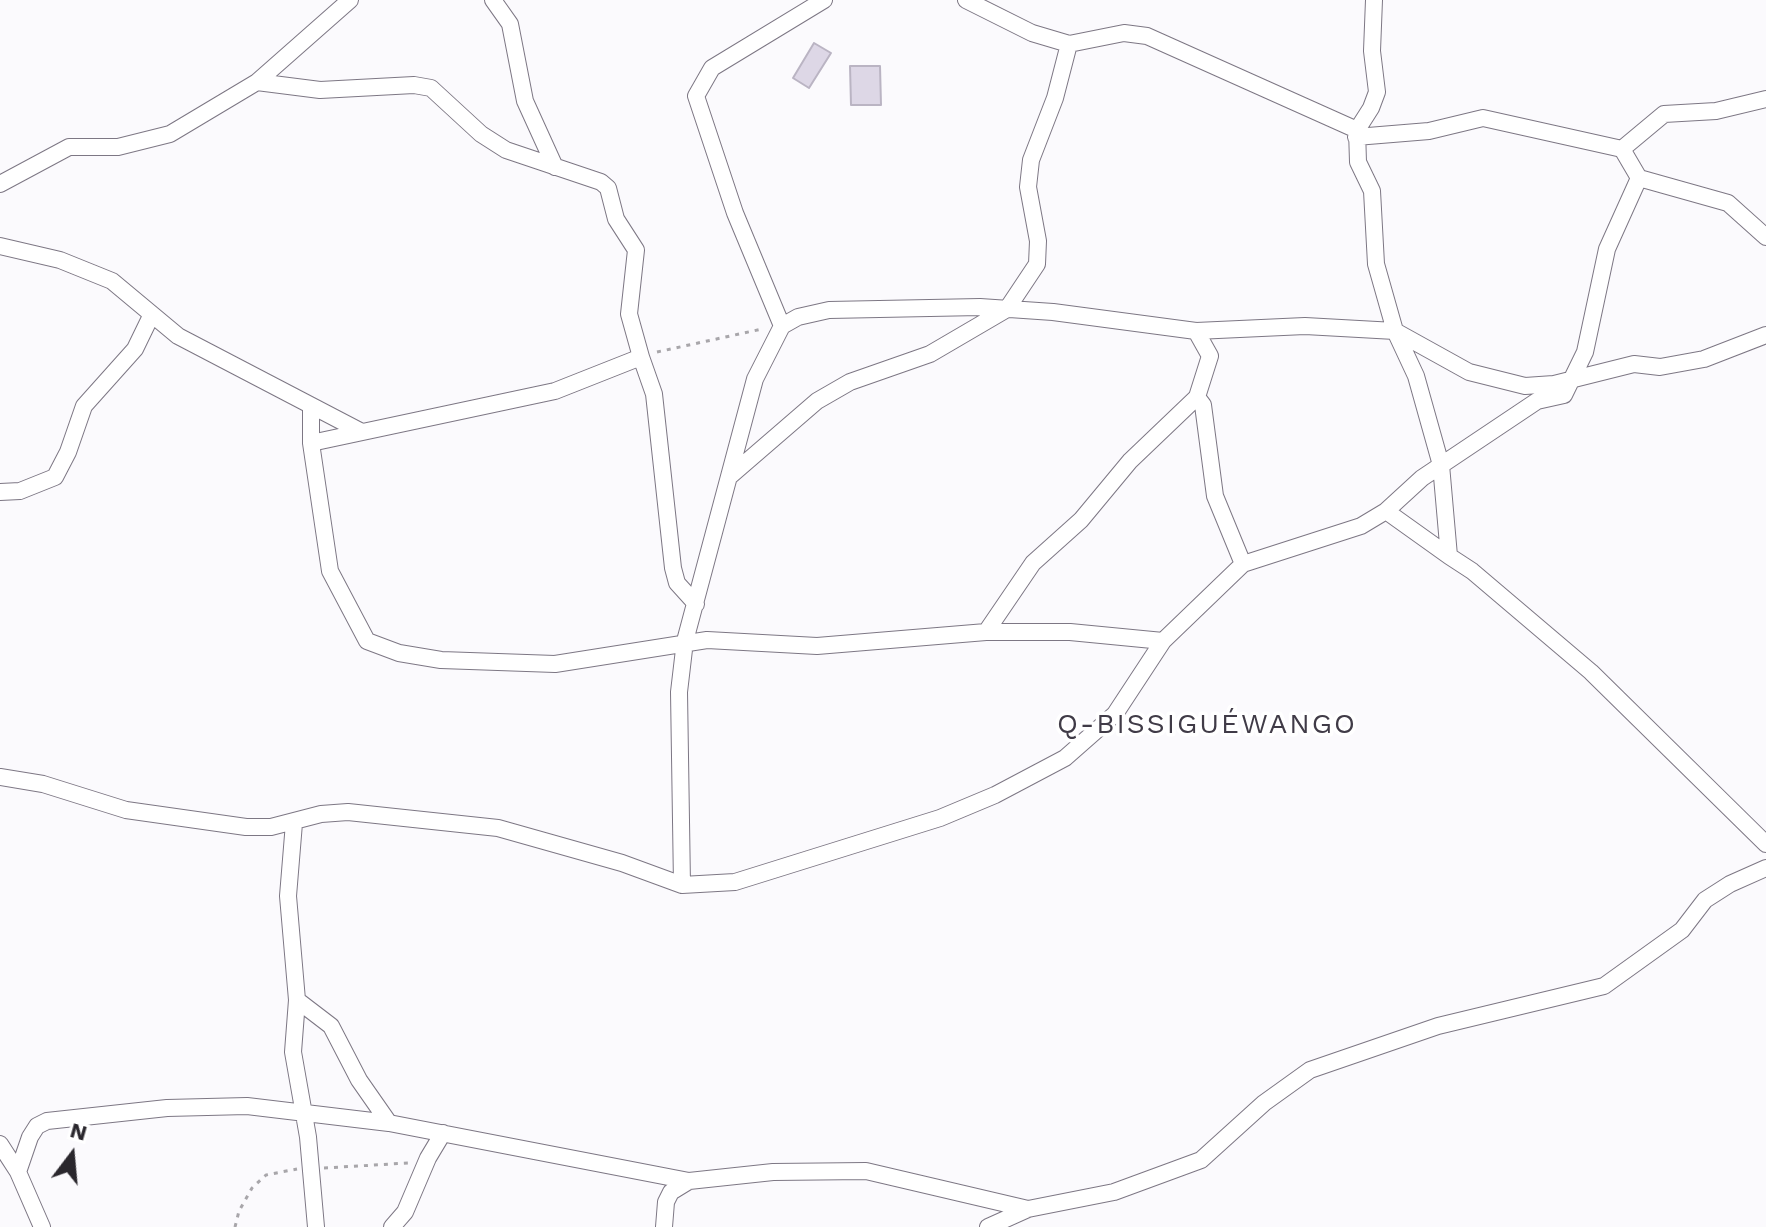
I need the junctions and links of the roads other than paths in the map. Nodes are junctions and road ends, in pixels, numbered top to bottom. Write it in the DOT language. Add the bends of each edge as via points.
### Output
graph roads {
  1 [pos="350,0"];
  2 [pos="493,0"];
  3 [pos="966,0"];
  4 [pos="1374,0"];
  5 [pos="820,2"];
  6 [pos="1069,44"];
  7 [pos="257,82"];
  8 [pos="1766,99"];
  9 [pos="1356,133"];
  10 [pos="1622,149"];
  11 [pos="555,167"];
  12 [pos="1639,178"];
  13 [pos="0,184"];
  14 [pos="1766,237"];
  15 [pos="0,246"];
  16 [pos="1007,309"];
  17 [pos="151,316"];
  18 [pos="782,326"];
  19 [pos="1196,331"];
  20 [pos="1395,331"];
  21 [pos="1766,335"];
  22 [pos="641,357"];
  23 [pos="1576,378"];
  24 [pos="1197,397"];
  25 [pos="311,407"];
  26 [pos="360,431"];
  27 [pos="311,443"];
  28 [pos="1441,465"];
  29 [pos="728,479"];
  30 [pos="0,492"];
  31 [pos="1386,511"];
  32 [pos="1449,556"];
  33 [pos="1243,564"];
  34 [pos="696,604"];
  35 [pos="986,632"];
  36 [pos="685,641"];
  37 [pos="1163,641"];
  38 [pos="0,777"];
  39 [pos="294,823"];
  40 [pos="1766,844"];
  41 [pos="1766,868"];
  42 [pos="682,885"];
  43 [pos="297,1000"];
  44 [pos="305,1113"];
  45 [pos="389,1123"];
  46 [pos="443,1133"];
  47 [pos="0,1144"];
  48 [pos="18,1172"];
  49 [pos="689,1181"];
  50 [pos="1028,1209"];
  51 [pos="42,1227"];
  52 [pos="316,1227"];
  53 [pos="392,1227"];
  54 [pos="664,1227"];
  55 [pos="988,1227"];
  1 -- 7 [label="street"];
  2 -- 11 [label="street" via="510,24 525,101"];
  3 -- 6 [label="street" via="1032,33"];
  4 -- 9 [label="street" via="1377,92"];
  5 -- 18 [label="street" via="712,68 696,96 735,213"];
  6 -- 9 [label="street" via="1124,33 1147,36"];
  6 -- 16 [label="street" via="1031,160 1028,187 1037,264"];
  7 -- 11 [label="street" via="320,90 431,88 506,150"];
  7 -- 13 [label="street" via="170,134 118,147 69,147"];
  8 -- 10 [label="street" via="1716,111 1664,114"];
  9 -- 10 [label="street" via="1429,131 1483,118"];
  9 -- 20 [label="street" via="1358,162 1372,191 1376,264"];
  10 -- 12 [label="street"];
  11 -- 22 [label="street" via="608,188 616,219 632,239 637,261 629,314"];
  12 -- 14 [label="street" via="1728,203"];
  12 -- 23 [label="street" via="1607,249"];
  15 -- 17 [label="street" via="60,260 112,281"];
  16 -- 18 [label="street" via="829,310"];
  16 -- 19 [label="street"];
  16 -- 29 [label="street" via="930,354 850,382 817,401"];
  17 -- 25 [label="street" via="178,336"];
  17 -- 30 [label="street" via="135,349 84,406 55,477 20,491"];
  18 -- 29 [label="street" via="755,379"];
  19 -- 20 [label="street" via="1305,326"];
  19 -- 24 [label="street" via="1210,356"];
  20 -- 23 [label="street" via="1469,372 1512,385 1541,386"];
  20 -- 28 [label="street" via="1416,376"];
  21 -- 23 [label="street" via="1704,359 1660,367 1634,364"];
  22 -- 26 [label="street" via="555,391"];
  22 -- 34 [label="street" via="654,394 673,568 677,583"];
  23 -- 28 [label="street" via="1563,397 1537,401"];
  24 -- 33 [label="street" via="1203,405 1215,496"];
  24 -- 35 [label="street" via="1033,563"];
  25 -- 26 [label="street"];
  25 -- 27 [label="street"];
  26 -- 27 [label="street"];
  27 -- 36 [label="street" via="330,571 367,641 424,658 555,664"];
  28 -- 31 [label="street"];
  28 -- 32 [label="street"];
  29 -- 34 [label="street"];
  31 -- 32 [label="street"];
  31 -- 33 [label="street" via="1361,526"];
  32 -- 40 [label="street" via="1496,589 1591,672"];
  33 -- 37 [label="street"];
  34 -- 36 [label="street"];
  35 -- 36 [label="street" via="817,646"];
  35 -- 37 [label="street" via="1070,632"];
  36 -- 42 [label="street" via="679,692"];
  37 -- 42 [label="street" via="1115,714 1091,737 1065,758 995,795 764,874 713,886"];
  38 -- 39 [label="street" via="146,814 246,827"];
  39 -- 42 [label="street" via="348,812 498,828"];
  39 -- 43 [label="street" via="288,896"];
  41 -- 50 [label="street" via="1705,900 1682,930 1604,986 1438,1026 1310,1070 1201,1160 1114,1192"];
  43 -- 44 [label="street" via="293,1052"];
  43 -- 45 [label="street" via="331,1026"];
  44 -- 45 [label="street"];
  44 -- 48 [label="street" via="204,1106 47,1121 30,1137"];
  44 -- 52 [label="street"];
  45 -- 46 [label="street"];
  46 -- 49 [label="street"];
  46 -- 53 [label="street" via="405,1212"];
  47 -- 48 [label="street"];
  48 -- 51 [label="street"];
  49 -- 50 [label="street" via="773,1172 866,1171"];
  49 -- 54 [label="street" via="671,1192"];
  50 -- 55 [label="street"];
}
